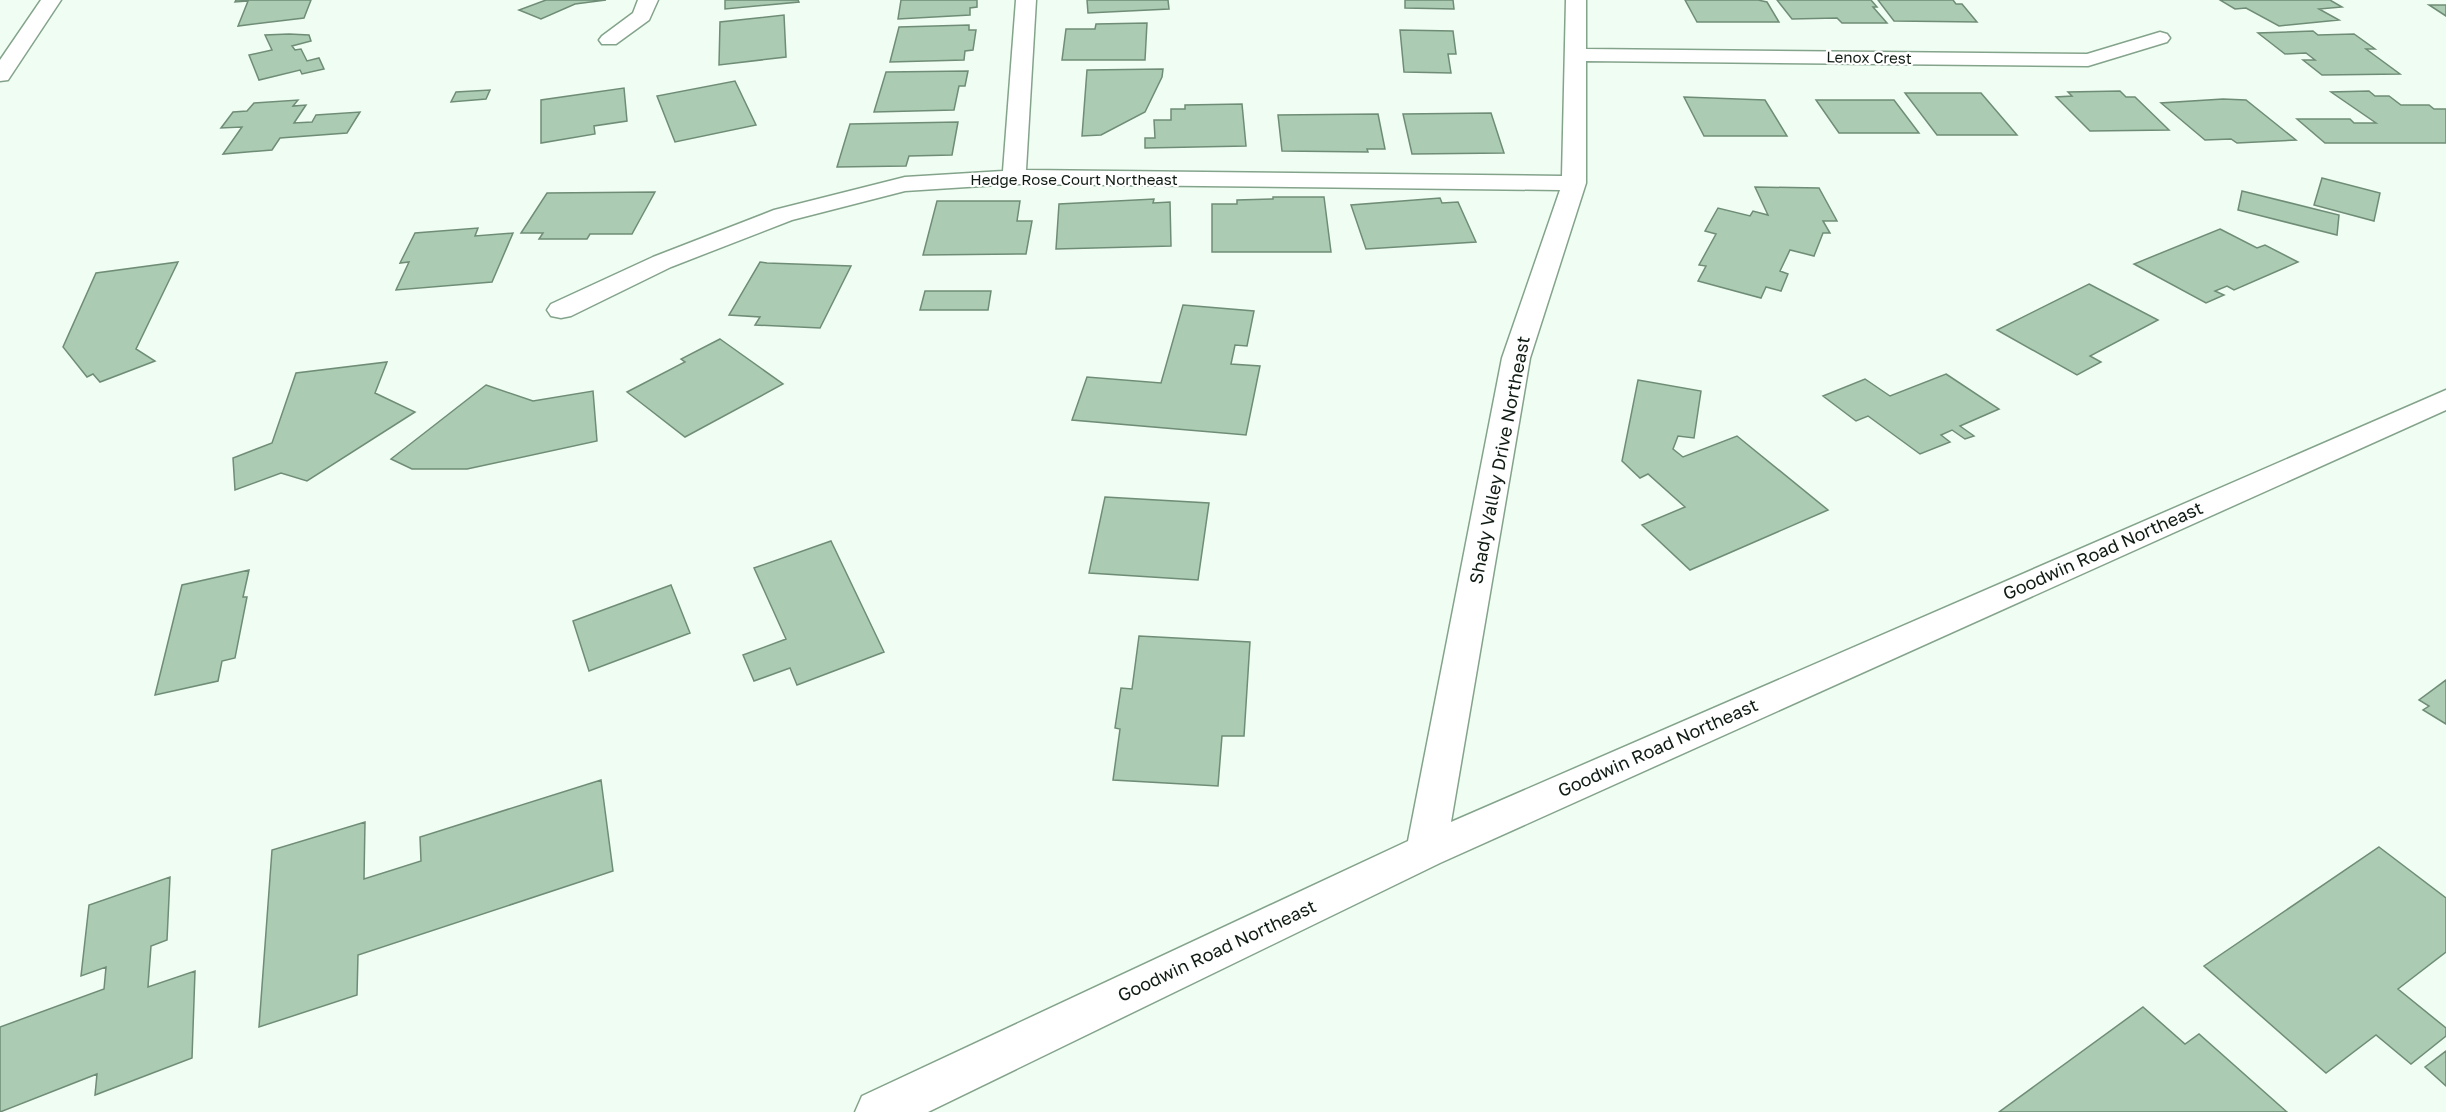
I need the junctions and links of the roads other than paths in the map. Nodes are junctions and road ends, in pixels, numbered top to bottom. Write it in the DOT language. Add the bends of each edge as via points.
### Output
graph roads {
  1 [pos="51,0"];
  2 [pos="648,0"];
  3 [pos="1026,0"];
  4 [pos="1576,0"];
  5 [pos="2160,38"];
  6 [pos="609,40"];
  7 [pos="1574,55"];
  8 [pos="0,75"];
  9 [pos="1014,177"];
  10 [pos="1574,183"];
  11 [pos="561,310"];
  12 [pos="2446,399"];
  13 [pos="1426,851"];
  14 [pos="878,1112"];
  1 -- 8 [label="street"];
  2 -- 6 [label="street" via="642,16"];
  3 -- 9 [label="street"];
  4 -- 7 [label="street, Shady Valley Drive Northeast"];
  5 -- 7 [label="street, Lenox Crest" via="2088,60"];
  7 -- 10 [label="street, Shady Valley Drive Northeast"];
  9 -- 10 [label="street, Hedge Rose Court Northeast"];
  9 -- 11 [label="street, Hedge Rose Court Northeast" via="905,184 783,215 663,262"];
  10 -- 13 [label="street, Shady Valley Drive Northeast" via="1516,358"];
  12 -- 13 [label="street, Goodwin Road Northeast"];
  13 -- 14 [label="street, Goodwin Road Northeast"];
}
